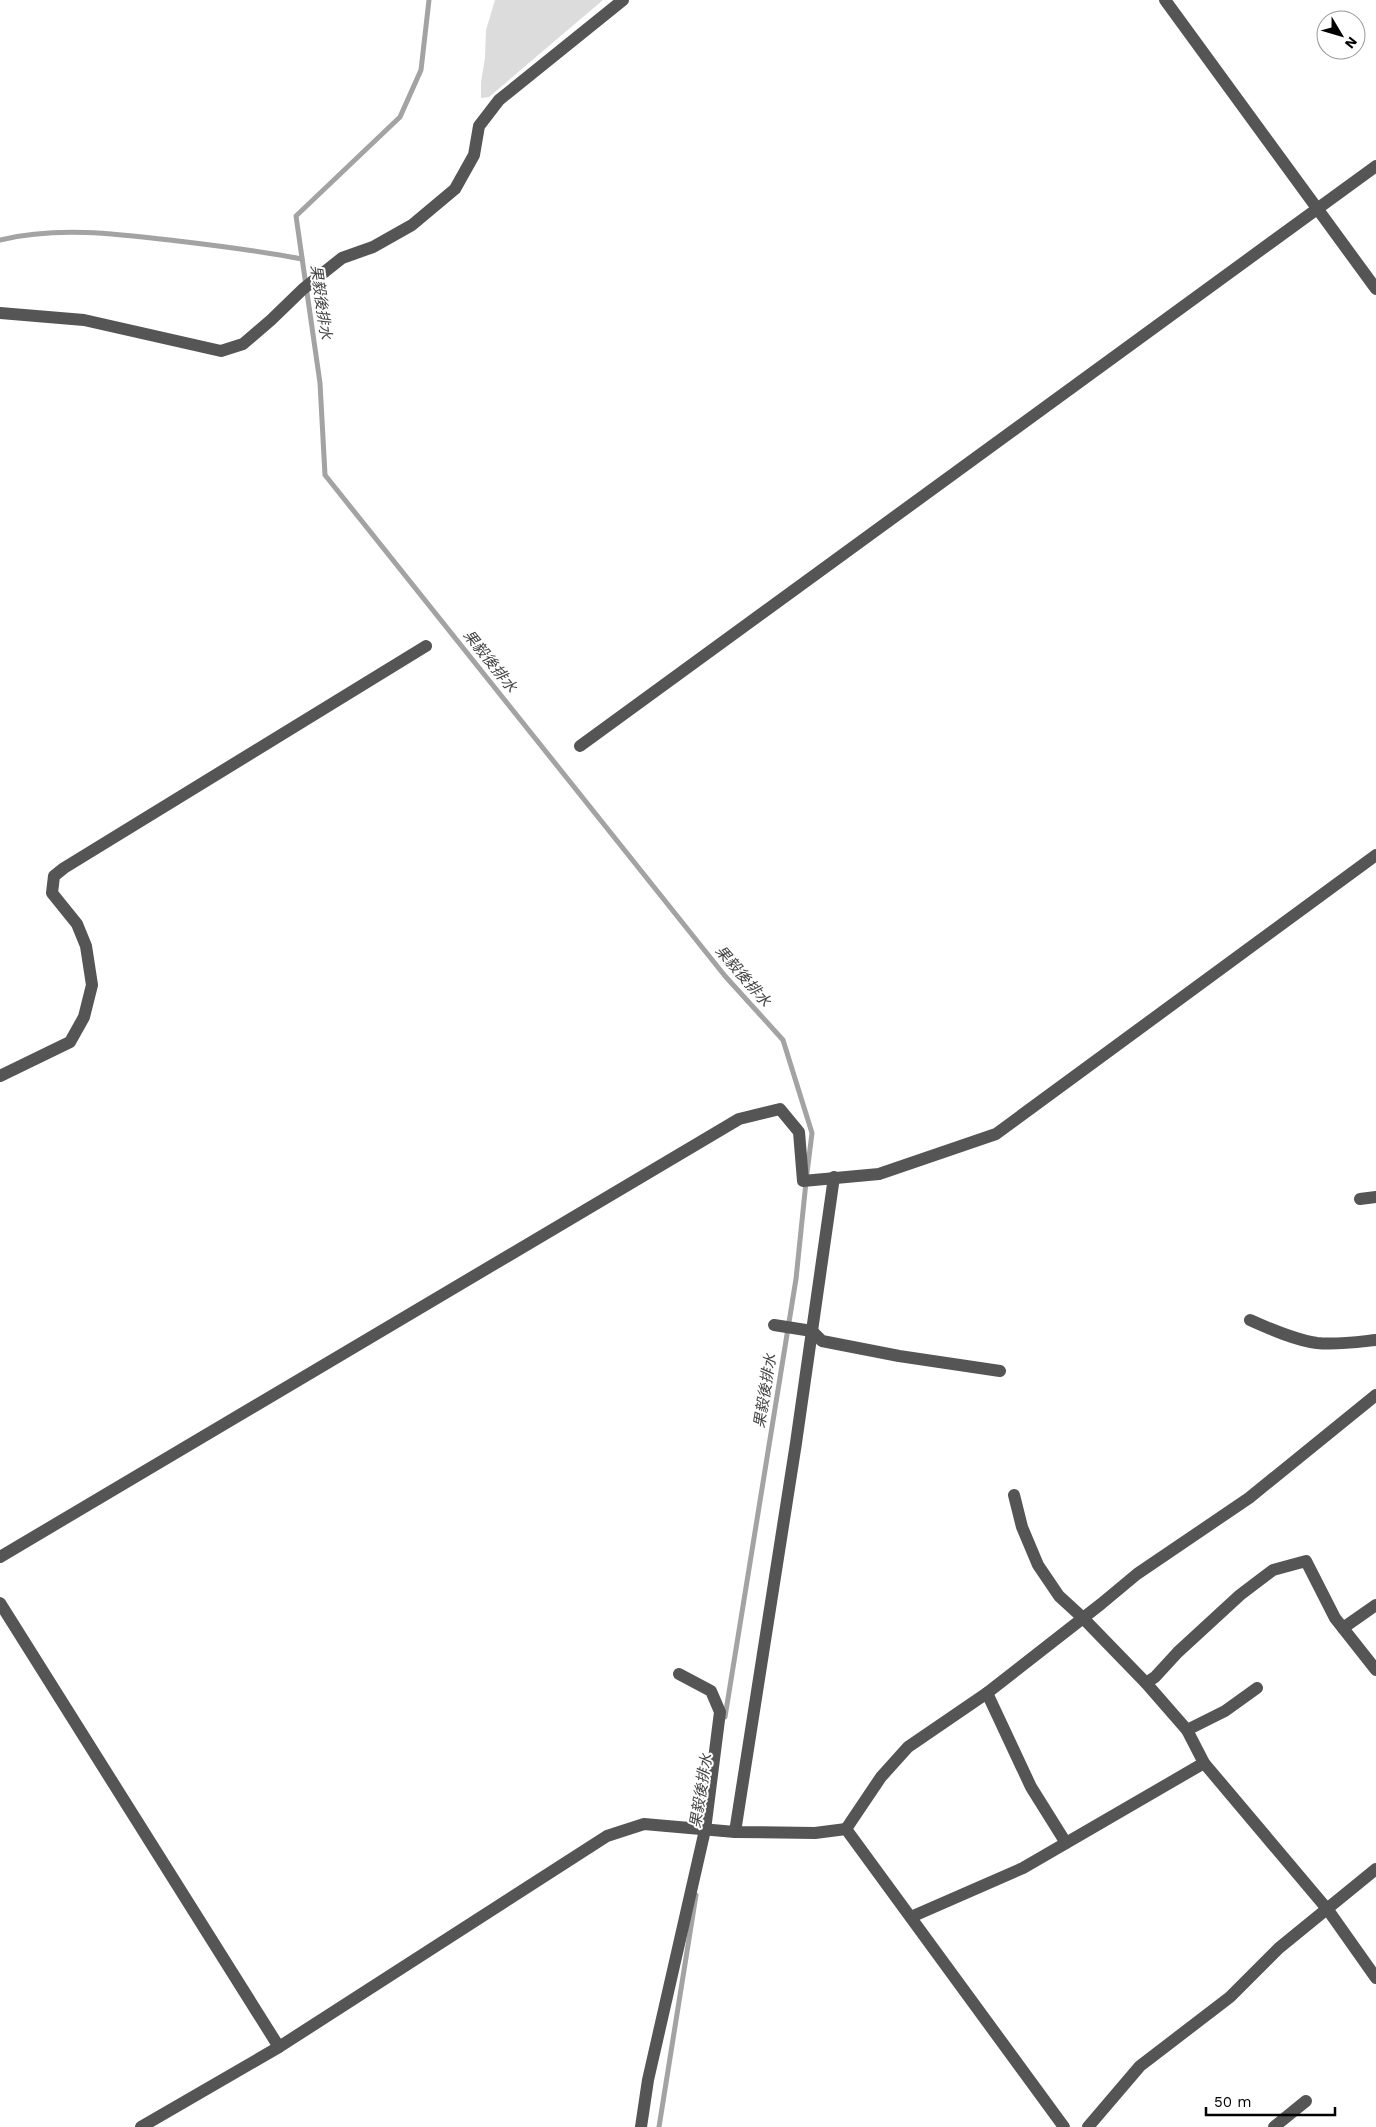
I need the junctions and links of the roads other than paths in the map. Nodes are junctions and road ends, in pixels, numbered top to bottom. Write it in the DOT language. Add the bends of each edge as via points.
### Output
graph roads {
  1 [pos="623,0"];
  2 [pos="1165,0"];
  3 [pos="1376,166"];
  4 [pos="1318,209"];
  5 [pos="1376,289"];
  6 [pos="0,313"];
  7 [pos="426,646"];
  8 [pos="580,746"];
  9 [pos="1376,855"];
  10 [pos="0,1076"];
  11 [pos="834,1177"];
  12 [pos="1376,1197"];
  13 [pos="1360,1199"];
  14 [pos="1250,1320"];
  15 [pos="774,1325"];
  16 [pos="812,1331"];
  17 [pos="1376,1340"];
  18 [pos="1000,1371"];
  19 [pos="1376,1395"];
  20 [pos="1014,1495"];
  21 [pos="0,1557"];
  22 [pos="0,1603"];
  23 [pos="1376,1605"];
  24 [pos="1083,1618"];
  25 [pos="1343,1628"];
  26 [pos="1376,1670"];
  27 [pos="679,1674"];
  28 [pos="1146,1683"];
  29 [pos="1257,1688"];
  30 [pos="987,1693"];
  31 [pos="1187,1730"];
  32 [pos="1204,1763"];
  33 [pos="846,1829"];
  34 [pos="705,1830"];
  35 [pos="735,1832"];
  36 [pos="1066,1843"];
  37 [pos="1376,1869"];
  38 [pos="1328,1910"];
  39 [pos="911,1917"];
  40 [pos="1376,1978"];
  41 [pos="279,2047"];
  42 [pos="1306,2101"];
  43 [pos="141,2127"];
  44 [pos="641,2127"];
  45 [pos="1064,2127"];
  46 [pos="1088,2127"];
  47 [pos="1274,2127"];
  1 -- 6 [label="street" via="499,100 479,126 474,155 454,189 412,225 373,247 342,258 302,289 243,344 222,351 84,320"];
  2 -- 4 [label="street"];
  3 -- 4 [label="street"];
  4 -- 5 [label="street"];
  4 -- 8 [label="street"];
  7 -- 10 [label="street" via="54,876 52,893 77,924 86,946 92,985 84,1017 70,1042"];
  9 -- 11 [label="street" via="996,1134 879,1174"];
  11 -- 16 [label="street"];
  11 -- 21 [label="street" via="803,1181 799,1132 780,1108 739,1119"];
  12 -- 13 [label="street"];
  14 -- 17 [label="street" via="1316,1342"];
  15 -- 16 [label="street"];
  16 -- 18 [label="street" via="822,1341"];
  16 -- 35 [label="street"];
  19 -- 24 [label="street" via="1250,1498 1137,1574"];
  20 -- 24 [label="street" via="1022,1527 1038,1565 1058,1596"];
  22 -- 41 [label="street"];
  23 -- 25 [label="street"];
  24 -- 28 [label="street"];
  24 -- 30 [label="street"];
  25 -- 26 [label="street"];
  25 -- 28 [label="street" via="1306,1561 1298,1563 1273,1570 1259,1581"];
  27 -- 34 [label="street" via="711,1692 720,1712"];
  28 -- 31 [label="street"];
  29 -- 31 [label="street" via="1225,1711"];
  30 -- 33 [label="street" via="908,1747 881,1777"];
  30 -- 36 [label="street" via="1031,1787"];
  31 -- 32 [label="street"];
  32 -- 36 [label="street"];
  32 -- 38 [label="street"];
  33 -- 35 [label="street" via="815,1833"];
  33 -- 39 [label="street"];
  34 -- 35 [label="street"];
  34 -- 41 [label="street" via="644,1824 607,1836"];
  34 -- 44 [label="street" via="648,2080"];
  36 -- 39 [label="street" via="1023,1868"];
  37 -- 38 [label="street"];
  38 -- 40 [label="street"];
  38 -- 46 [label="street" via="1279,1948 1230,1997 1140,2066"];
  39 -- 45 [label="street"];
  41 -- 43 [label="street"];
  42 -- 47 [label="street"];
}
